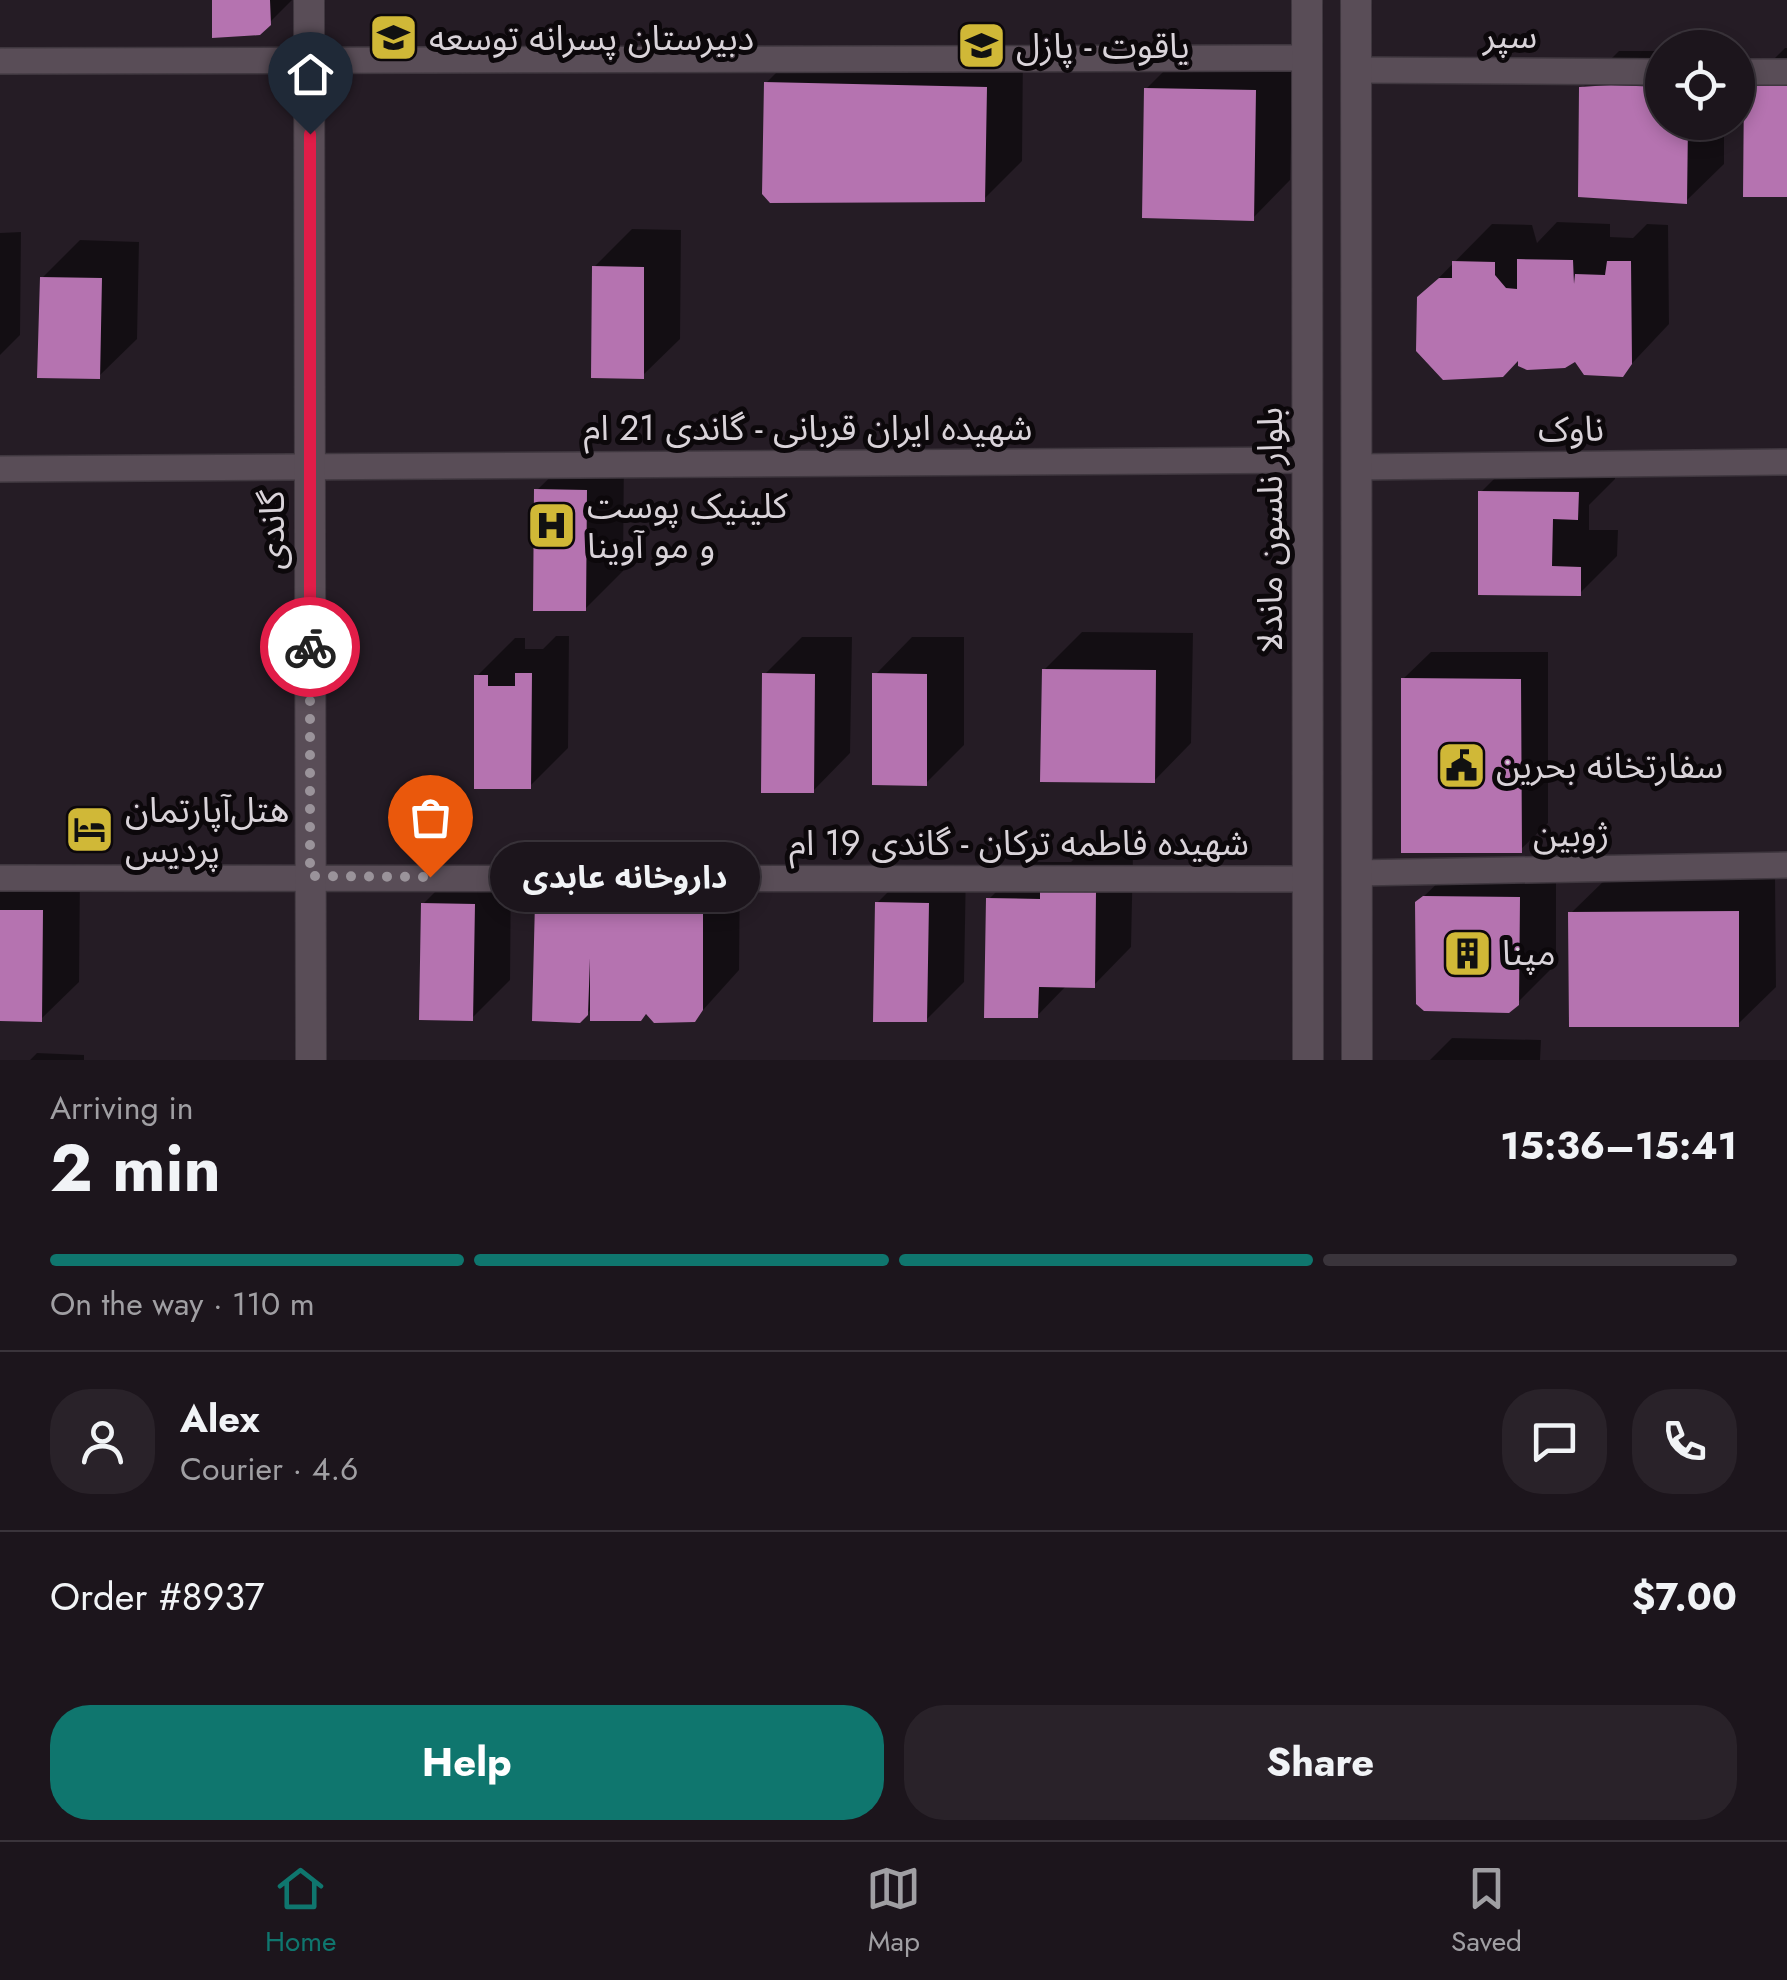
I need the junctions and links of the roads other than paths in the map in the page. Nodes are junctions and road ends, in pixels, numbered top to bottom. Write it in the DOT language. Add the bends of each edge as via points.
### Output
graph roads {
  1 [pos="309,0"];
  2 [pos="1307,0"];
  3 [pos="1356,0"];
  4 [pos="1307,58"];
  5 [pos="309,60"];
  6 [pos="0,61"];
  7 [pos="1356,70"];
  8 [pos="1645,72"];
  9 [pos="1755,72"];
  10 [pos="1787,72"];
  11 [pos="1307,460"];
  12 [pos="1787,462"];
  13 [pos="310,466"];
  14 [pos="1357,467"];
  15 [pos="0,469"];
  16 [pos="1787,864"];
  17 [pos="1357,873"];
  18 [pos="310,876"];
  19 [pos="0,878"];
  20 [pos="1308,879"];
  21 [pos="311,1060"];
  22 [pos="1308,1060"];
  23 [pos="1357,1060"];
  1 -- 5 [label="main road, گاندی"];
  2 -- 4 [label="main road, بلوار نلسون ماندلا"];
  3 -- 7 [label="main road"];
  4 -- 5 [label="street"];
  4 -- 11 [label="main road, بلوار نلسون ماندلا"];
  5 -- 6 [label="street"];
  5 -- 13 [label="main road, گاندی"];
  7 -- 8 [label="street, سپر"];
  7 -- 14 [label="main road"];
  9 -- 10 [label="street"];
  11 -- 13 [label="street, شهیده ایران قربانی - گاندی 21 ام"];
  11 -- 20 [label="main road, بلوار نلسون ماندلا"];
  12 -- 14 [label="street, ناوک"];
  13 -- 15 [label="street, شهیده ایران قربانی - گاندی 21 ام"];
  13 -- 18 [label="main road, گاندی"];
  14 -- 17 [label="main road"];
  16 -- 17 [label="street, ژوبین"];
  17 -- 23 [label="main road"];
  18 -- 19 [label="street, شهیده فاطمه ترکان - گاندی 19 ام"];
  18 -- 20 [label="street, شهیده فاطمه ترکان - گاندی 19 ام"];
  18 -- 21 [label="main road, گاندی"];
  20 -- 22 [label="main road, بلوار نلسون ماندلا"];
}
